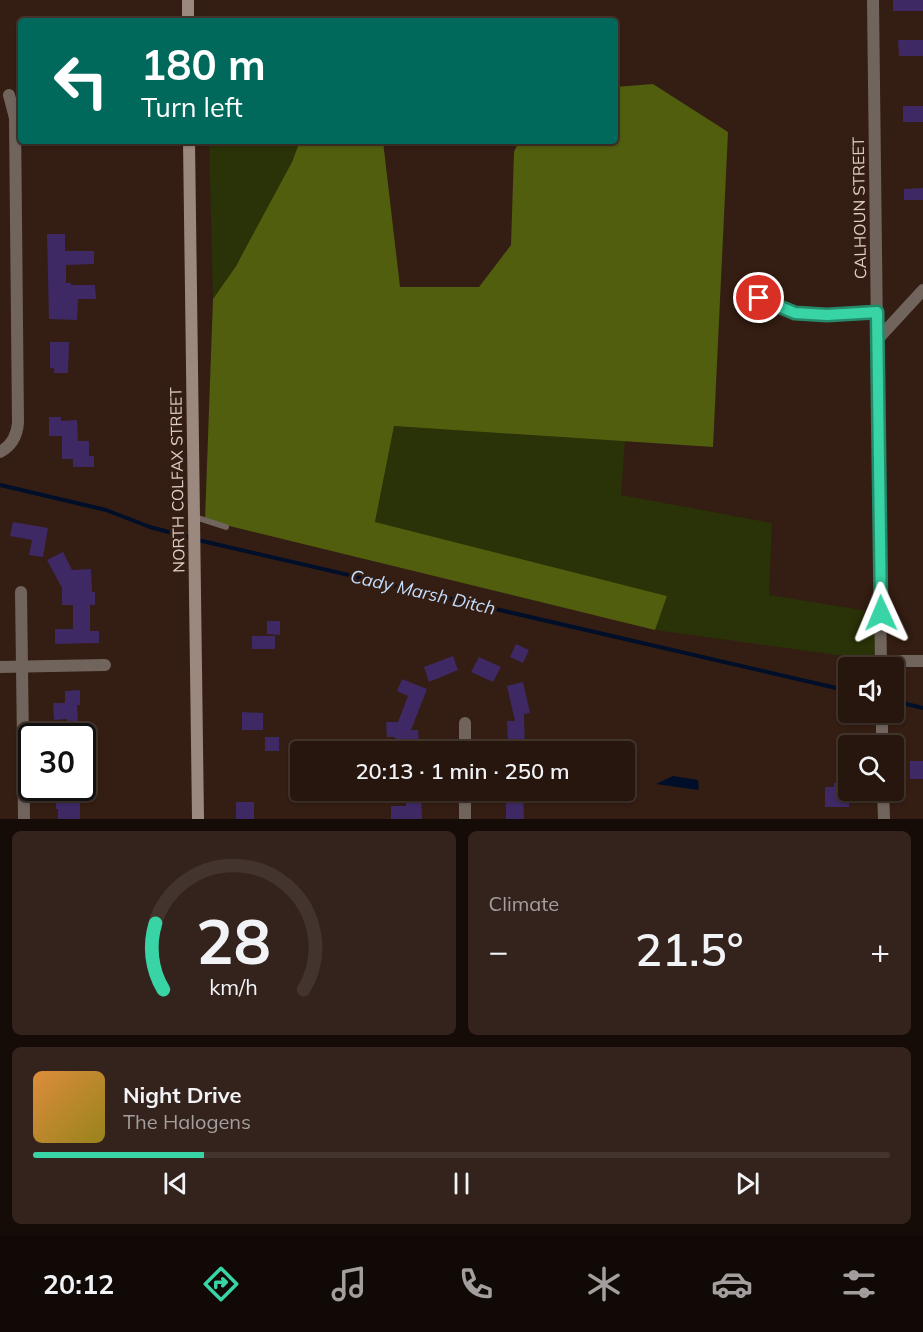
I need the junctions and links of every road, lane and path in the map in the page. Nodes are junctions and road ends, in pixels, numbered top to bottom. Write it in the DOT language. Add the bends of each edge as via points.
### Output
graph roads {
  1 [pos="188,0"];
  2 [pos="873,0"];
  3 [pos="188,18"];
  4 [pos="9,95"];
  5 [pos="189,144"];
  6 [pos="923,290"];
  7 [pos="759,298"];
  8 [pos="877,312"];
  9 [pos="877,340"];
  10 [pos="0,452"];
  11 [pos="200,519"];
  12 [pos="226,527"];
  13 [pos="21,592"];
  14 [pos="881,657"];
  15 [pos="923,662"];
  16 [pos="904,663"];
  17 [pos="105,665"];
  18 [pos="0,667"];
  19 [pos="22,667"];
  20 [pos="465,723"];
  21 [pos="465,741"];
  22 [pos="465,801"];
  23 [pos="883,801"];
  24 [pos="24,819"];
  25 [pos="198,819"];
  26 [pos="465,819"];
  27 [pos="884,819"];
  1 -- 3 [label="street"];
  2 -- 8 [label="street, CALHOUN STREET"];
  4 -- 10 [label="street" via="15,118 18,423 16,436"];
  5 -- 11 [label="street, NORTH COLFAX STREET" via="194,501"];
  6 -- 9 [label="street"];
  7 -- 8 [label="lane" via="795,313"];
  8 -- 9 [label="street, CALHOUN STREET"];
  9 -- 14 [label="street, CALHOUN STREET"];
  11 -- 12 [label="lane"];
  11 -- 25 [label="street, NORTH COLFAX STREET" via="195,557"];
  13 -- 19 [label="street"];
  15 -- 16 [label="street"];
  17 -- 19 [label="street"];
  18 -- 19 [label="street"];
  19 -- 24 [label="street"];
  20 -- 21 [label="street"];
  22 -- 26 [label="street"];
  23 -- 27 [label="street"];
}
